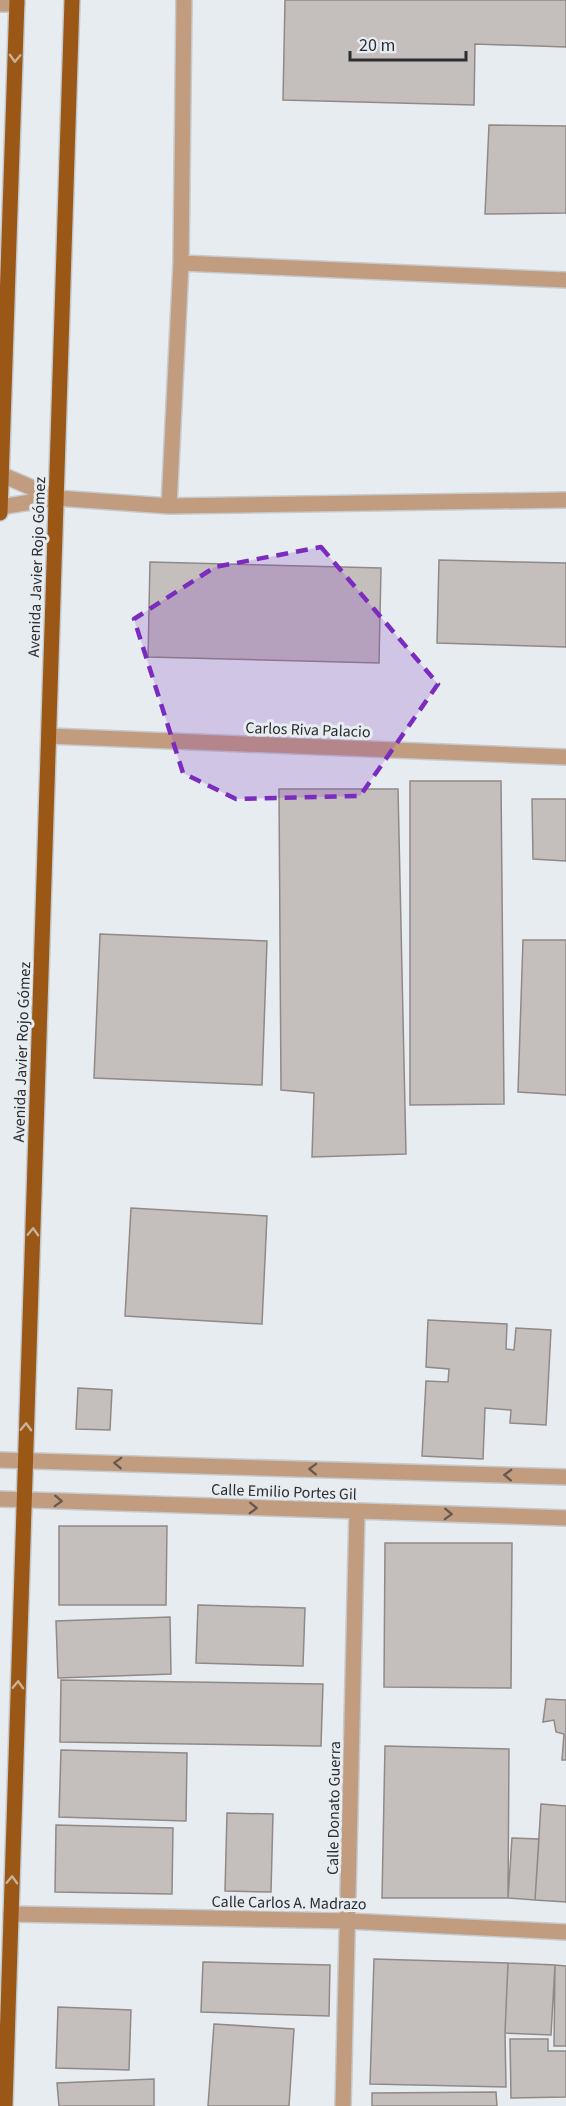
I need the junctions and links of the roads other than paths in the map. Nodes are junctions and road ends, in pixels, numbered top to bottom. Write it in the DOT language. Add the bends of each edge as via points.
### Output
graph roads {
  1 [pos="72,0"];
  2 [pos="184,0"];
  3 [pos="17,2"];
  4 [pos="0,3"];
  5 [pos="4,239"];
  6 [pos="181,263"];
  7 [pos="566,280"];
  8 [pos="1,474"];
  9 [pos="56,498"];
  10 [pos="566,500"];
  11 [pos="170,506"];
  12 [pos="0,507"];
  13 [pos="0,513"];
  14 [pos="49,736"];
  15 [pos="566,758"];
  16 [pos="0,1460"];
  17 [pos="25,1460"];
  18 [pos="566,1477"];
  19 [pos="0,1499"];
  20 [pos="24,1500"];
  21 [pos="357,1511"];
  22 [pos="566,1518"];
  23 [pos="11,1914"];
  24 [pos="348,1921"];
  25 [pos="566,1932"];
  26 [pos="5,2106"];
  27 [pos="343,2106"];
  1 -- 9 [label="main road, Avenida Javier Rojo Gómez"];
  2 -- 6 [label="street"];
  3 -- 4 [label="street"];
  3 -- 5 [label="main road, one-way"];
  5 -- 8 [label="main road"];
  6 -- 7 [label="street"];
  6 -- 11 [label="street"];
  8 -- 9 [label="street"];
  8 -- 12 [label="main road"];
  9 -- 11 [label="street"];
  9 -- 12 [label="street"];
  9 -- 14 [label="main road, Avenida Javier Rojo Gómez"];
  10 -- 11 [label="street"];
  12 -- 13 [label="main road"];
  14 -- 15 [label="street, Carlos Riva Palacio"];
  17 -- 14 [label="main road, Avenida Javier Rojo Gómez, one-way"];
  16 -- 17 [label="street, Calle Emilio Portes Gil"];
  18 -- 17 [label="street, Calle Emilio Portes Gil, one-way"];
  17 -- 20 [label="main road, Avenida Javier Rojo Gómez"];
  19 -- 20 [label="street, Calle Emilio Portes Gil"];
  20 -- 21 [label="street, Calle Emilio Portes Gil, one-way"];
  23 -- 20 [label="main road, Avenida Javier Rojo Gómez, one-way"];
  21 -- 22 [label="street, Calle Emilio Portes Gil, one-way"];
  21 -- 24 [label="street, Calle Donato Guerra"];
  23 -- 24 [label="street, Calle Carlos A. Madrazo"];
  23 -- 26 [label="main road, Avenida Javier Rojo Gómez"];
  24 -- 25 [label="street, Calle Carlos A. Madrazo"];
  24 -- 27 [label="street, Calle Donato Guerra"];
}
